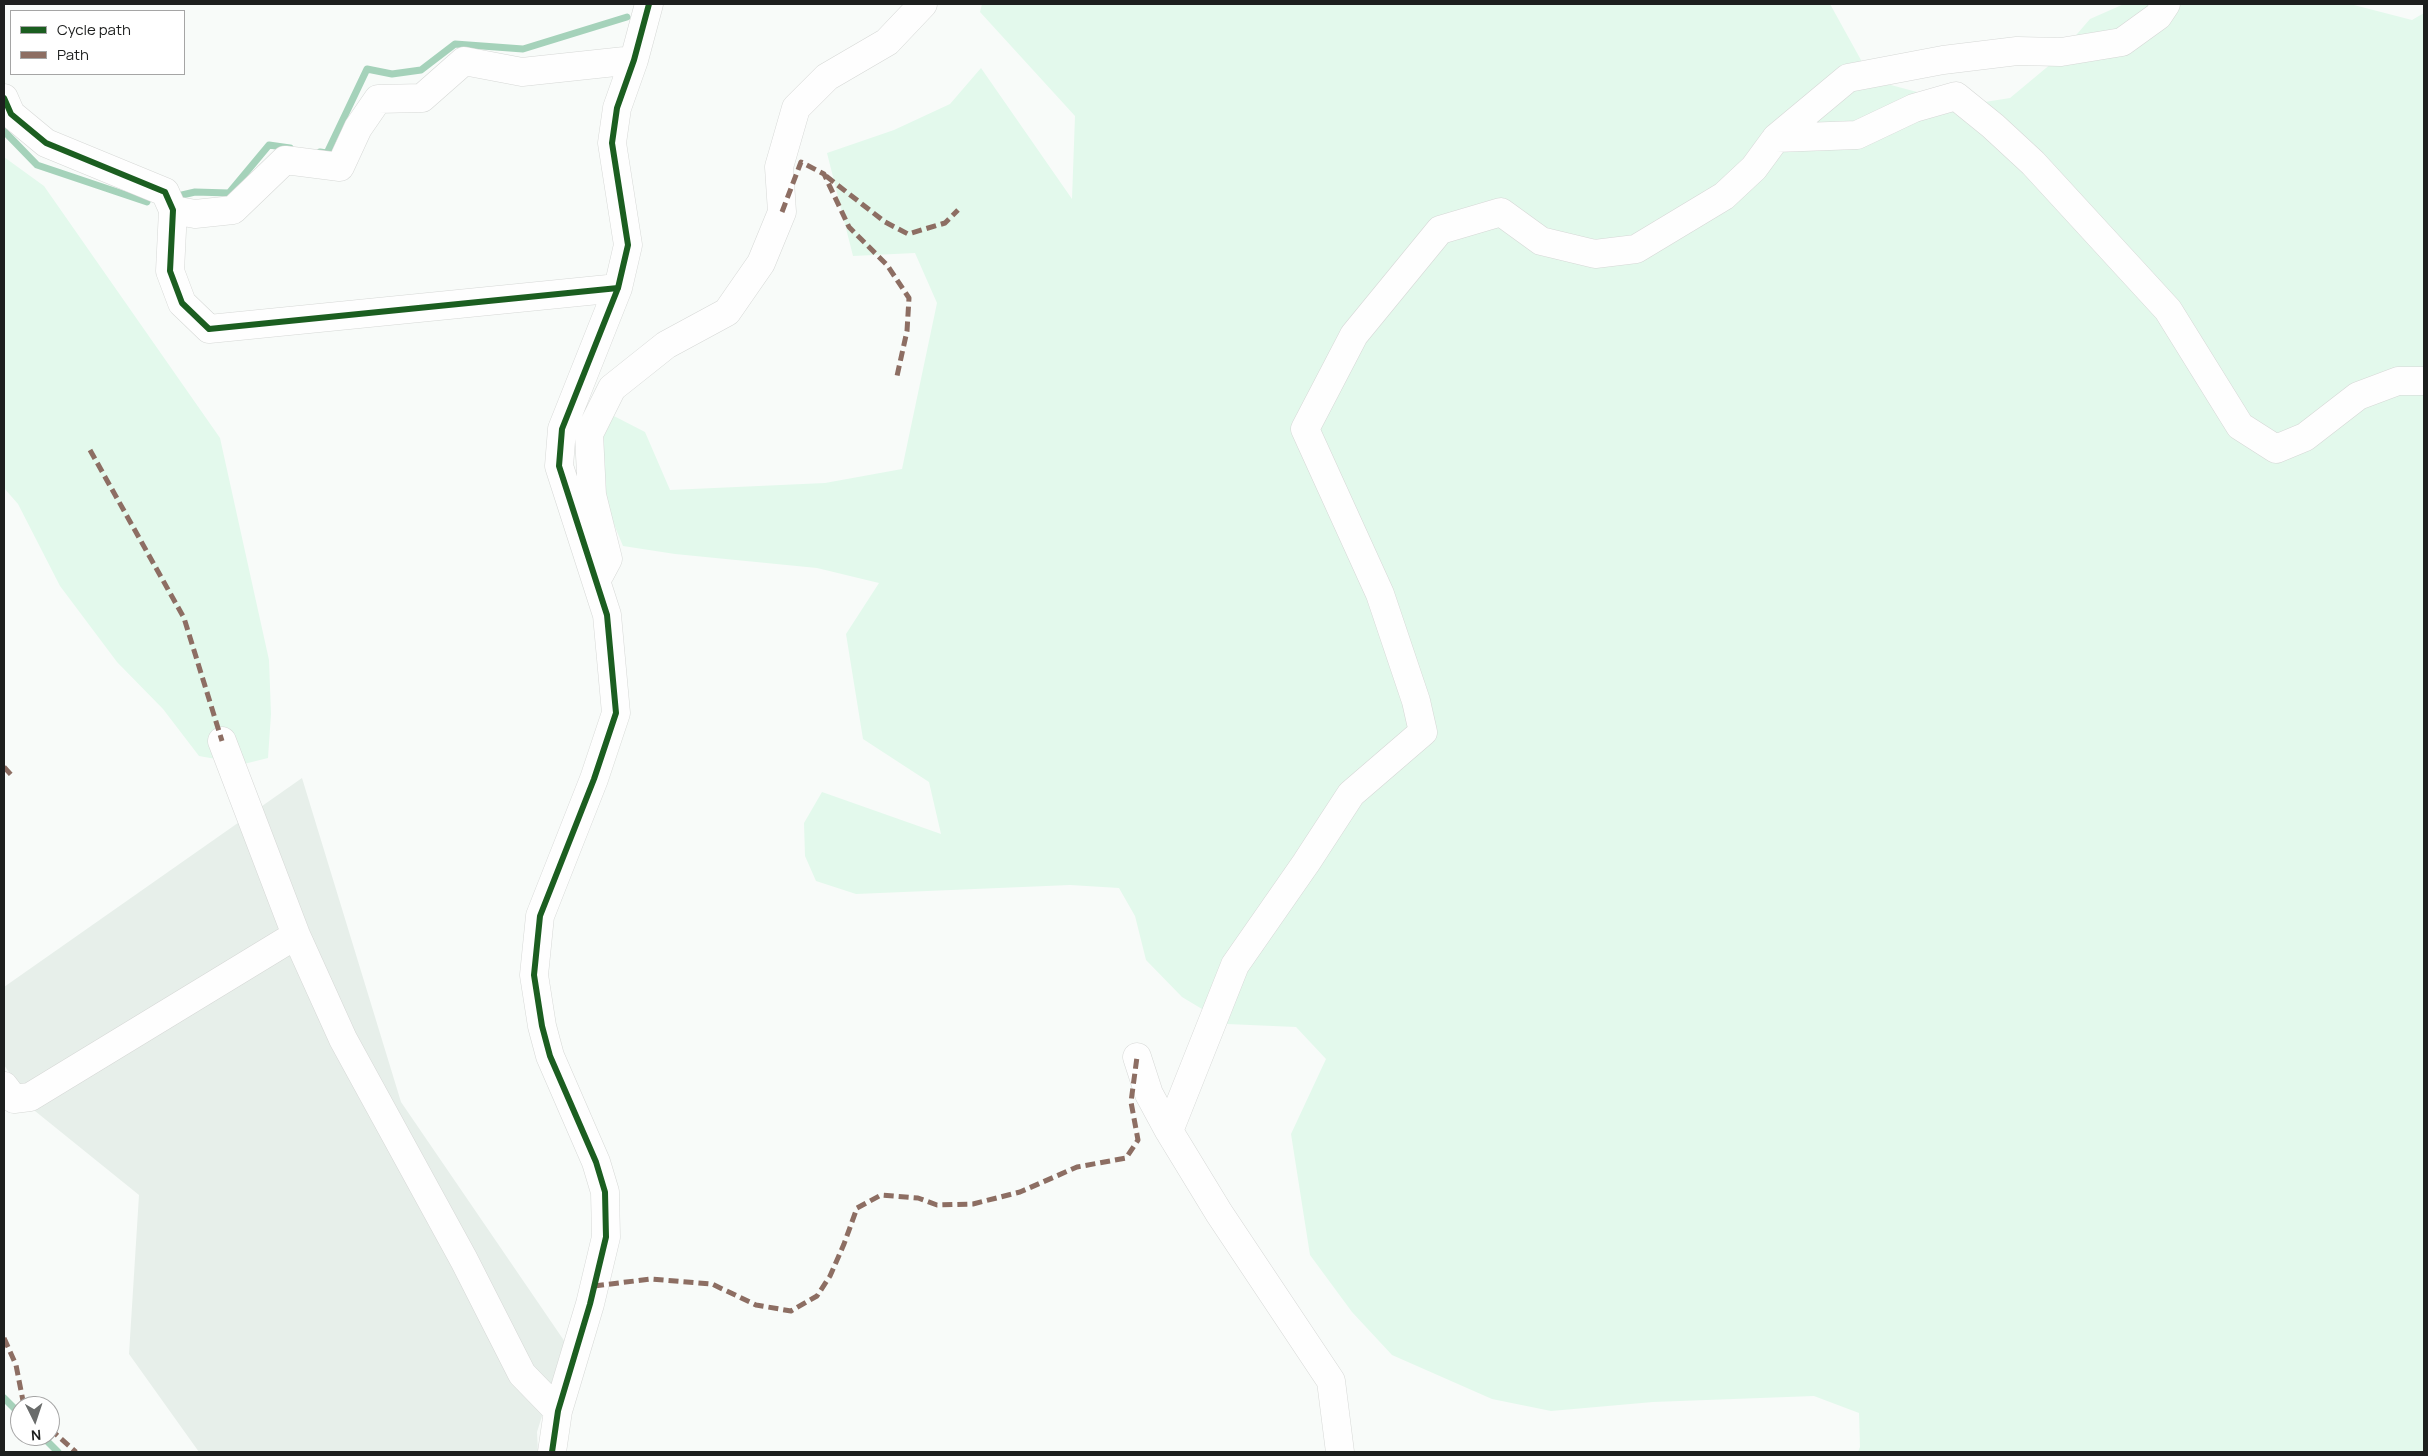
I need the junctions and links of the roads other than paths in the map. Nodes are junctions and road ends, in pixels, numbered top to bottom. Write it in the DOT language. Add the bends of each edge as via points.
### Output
graph roads {
  1 [pos="649,4"];
  2 [pos="923,4"];
  3 [pos="2166,4"];
  4 [pos="634,60"];
  5 [pos="4,98"];
  6 [pos="1776,138"];
  7 [pos="173,210"];
  8 [pos="618,288"];
  9 [pos="2424,381"];
  10 [pos="596,580"];
  11 [pos="222,741"];
  12 [pos="296,935"];
  13 [pos="1137,1057"];
  14 [pos="4,1086"];
  15 [pos="1169,1131"];
  16 [pos="558,1411"];
  17 [pos="552,1452"];
  18 [pos="1340,1452"];
  1 -- 4 [label="street"];
  2 -- 10 [label="street" via="887,42 828,77 796,108 779,167 782,212 760,263 727,312 666,345 612,388 589,434 592,495 608,559"];
  3 -- 6 [label="street" via="2158,16 2122,42 2061,52 2017,51 1943,60 1848,78"];
  4 -- 7 [label="street" via="522,72 464,61 422,98 378,99 358,128 340,167 285,160 233,210 195,214"];
  4 -- 8 [label="street" via="617,108 612,143 628,245"];
  5 -- 7 [label="street" via="11,114 46,143 165,192"];
  6 -- 9 [label="street" via="1856,135 1914,108 1956,96 2032,163 2168,310 2240,426 2276,449 2305,437 2358,396 2398,381"];
  6 -- 15 [label="street" via="1754,168 1724,196 1636,249 1595,254 1540,241 1501,212 1440,230 1354,335 1305,430 1380,594 1416,701 1423,732 1351,794 1235,965"];
  7 -- 8 [label="street" via="170,271 182,304 209,329"];
  8 -- 10 [label="street" via="562,429 559,466"];
  10 -- 16 [label="street" via="608,615 616,714 540,916 534,975 550,1056 596,1162 605,1192 606,1237"];
  11 -- 12 [label="street"];
  12 -- 14 [label="street" via="30,1097 14,1099"];
  12 -- 16 [label="street" via="343,1039 464,1260 522,1374"];
  13 -- 15 [label="street" via="1149,1094"];
  15 -- 18 [label="street" via="1219,1213 1332,1381"];
  16 -- 17 [label="street"];
}
